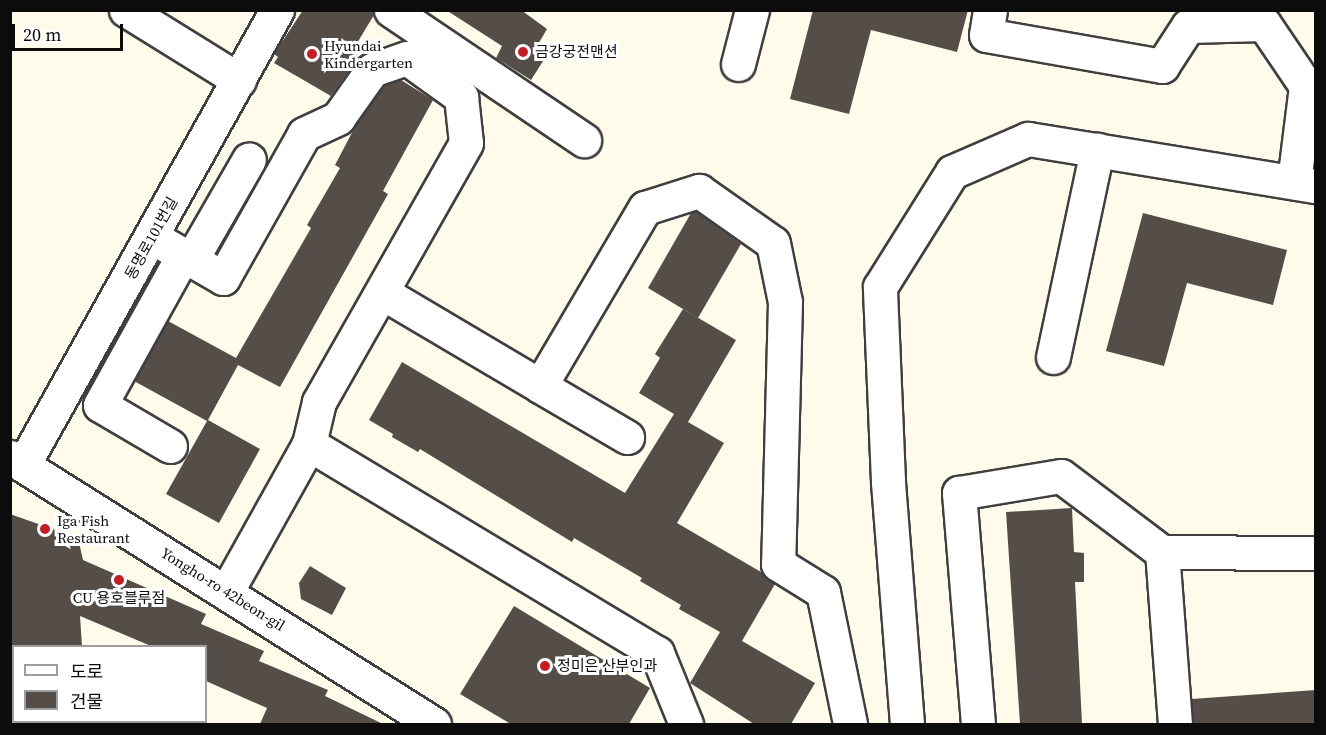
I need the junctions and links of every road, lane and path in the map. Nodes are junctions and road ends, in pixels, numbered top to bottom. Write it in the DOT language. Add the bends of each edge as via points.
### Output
graph roads {
  1 [pos="126,10"];
  2 [pos="277,10"];
  3 [pos="390,10"];
  4 [pos="752,10"];
  5 [pos="990,10"];
  6 [pos="738,64"];
  7 [pos="239,80"];
  8 [pos="584,140"];
  9 [pos="1097,150"];
  10 [pos="249,159"];
  11 [pos="1305,184"];
  12 [pos="152,237"];
  13 [pos="187,257"];
  14 [pos="383,293"];
  15 [pos="1053,357"];
  16 [pos="540,386"];
  17 [pos="627,437"];
  18 [pos="309,444"];
  19 [pos="170,446"];
  20 [pos="17,461"];
  21 [pos="1162,552"];
  22 [pos="1316,553"];
  23 [pos="227,591"];
  24 [pos="434,724"];
  25 [pos="686,724"];
  26 [pos="850,724"];
  27 [pos="907,724"];
  28 [pos="978,724"];
  29 [pos="1175,724"];
  1 -- 7 [label="street"];
  2 -- 7 [label="street, 동명로101번길"];
  3 -- 8 [label="street"];
  4 -- 6 [label="street"];
  5 -- 11 [label="street" via="986,35 1162,66 1188,26 1264,24 1306,86"];
  7 -- 12 [label="street, 동명로101번길"];
  9 -- 11 [label="street"];
  9 -- 15 [label="street"];
  9 -- 27 [label="street" via="1028,139 952,172 880,287 888,481"];
  10 -- 13 [label="street"];
  12 -- 13 [label="street"];
  12 -- 20 [label="street, 동명로101번길"];
  13 -- 14 [label="street" via="223,278 304,134 338,118 372,70 407,58 461,97 466,143"];
  13 -- 19 [label="street" via="100,405"];
  14 -- 16 [label="street"];
  14 -- 18 [label="street" via="319,402"];
  16 -- 17 [label="street"];
  16 -- 26 [label="street" via="645,208 699,191 773,243 785,302 778,564 823,592"];
  18 -- 23 [label="street"];
  18 -- 25 [label="street" via="657,653"];
  20 -- 23 [label="street, Yongho-ro 42beon-gil"];
  21 -- 22 [label="street"];
  21 -- 28 [label="street" via="1061,476 959,493"];
  21 -- 29 [label="street"];
  23 -- 24 [label="street, Yongho-ro 42beon-gil"];
}
